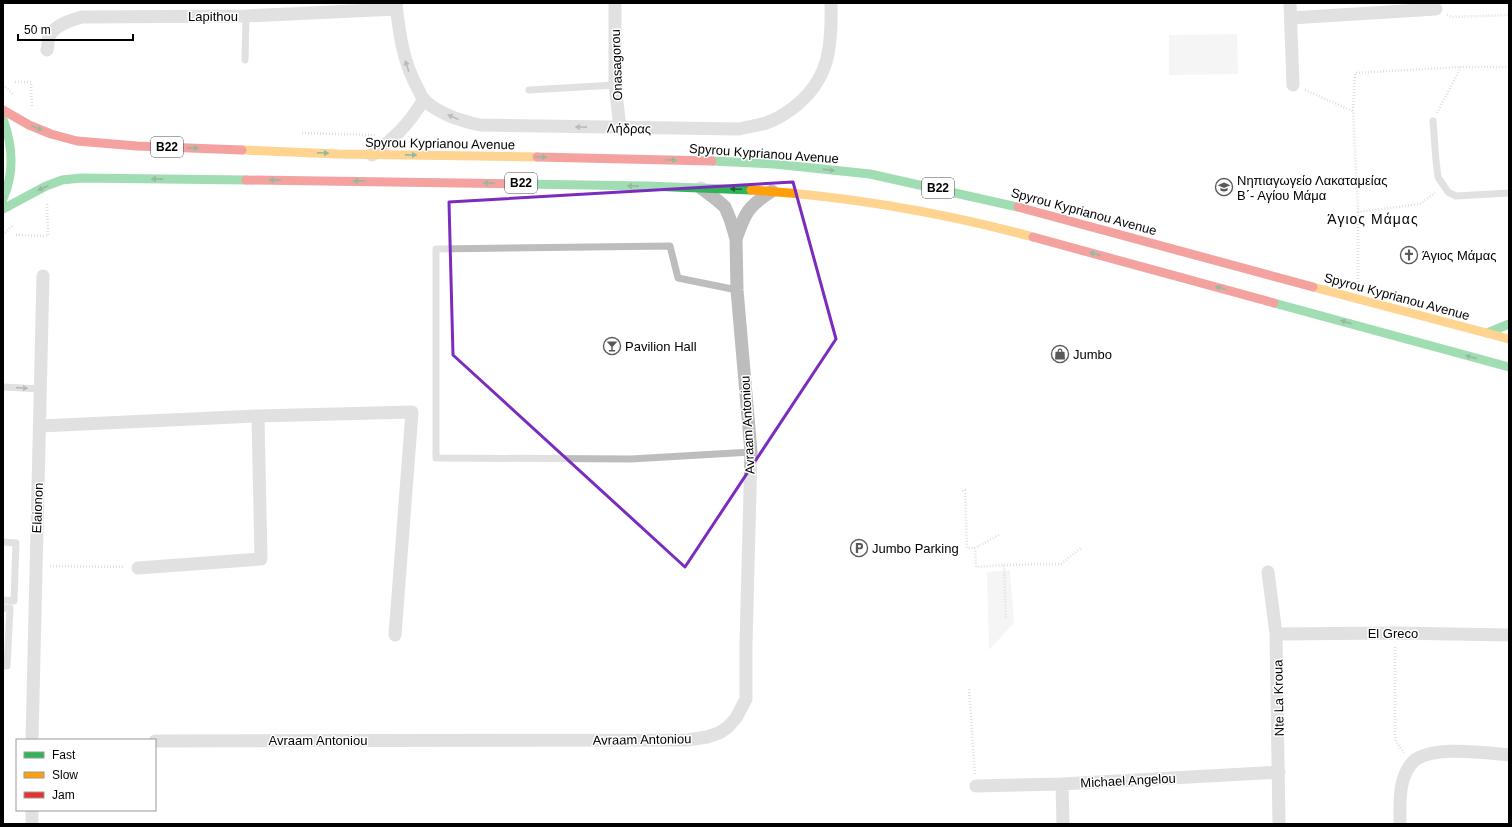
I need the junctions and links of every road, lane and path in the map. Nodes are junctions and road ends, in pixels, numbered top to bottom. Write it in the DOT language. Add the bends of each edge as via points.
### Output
graph roads {
  1 [pos="615,3"];
  2 [pos="831,3"];
  3 [pos="1290,3"];
  4 [pos="396,6"];
  5 [pos="1436,9"];
  6 [pos="1509,15"];
  7 [pos="246,16"];
  8 [pos="1291,18"];
  9 [pos="47,50"];
  10 [pos="245,60"];
  11 [pos="1461,67"];
  12 [pos="1509,67"];
  13 [pos="15,82"];
  14 [pos="3,85"];
  15 [pos="615,85"];
  16 [pos="1293,86"];
  17 [pos="529,90"];
  18 [pos="18,98"];
  19 [pos="424,99"];
  20 [pos="38,109"];
  21 [pos="3,110"];
  22 [pos="1353,111"];
  23 [pos="3,119"];
  24 [pos="1434,121"];
  25 [pos="620,128"];
  26 [pos="298,133"];
  27 [pos="397,135"];
  28 [pos="372,155"];
  29 [pos="700,187"];
  30 [pos="1444,187"];
  31 [pos="772,191"];
  32 [pos="1509,193"];
  33 [pos="3,199"];
  34 [pos="47,202"];
  35 [pos="3,209"];
  36 [pos="1358,212"];
  37 [pos="16,235"];
  38 [pos="736,239"];
  39 [pos="43,276"];
  40 [pos="737,290"];
  41 [pos="1359,300"];
  42 [pos="1509,324"];
  43 [pos="1487,333"];
  44 [pos="1509,339"];
  45 [pos="1509,367"];
  46 [pos="3,387"];
  47 [pos="41,389"];
  48 [pos="258,416"];
  49 [pos="40,426"];
  50 [pos="751,452"];
  51 [pos="962,490"];
  52 [pos="999,535"];
  53 [pos="3,542"];
  54 [pos="976,548"];
  55 [pos="1081,548"];
  56 [pos="1004,565"];
  57 [pos="36,566"];
  58 [pos="138,568"];
  59 [pos="1268,572"];
  60 [pos="3,600"];
  61 [pos="3,608"];
  62 [pos="1006,618"];
  63 [pos="1395,633"];
  64 [pos="1276,634"];
  65 [pos="395,635"];
  66 [pos="1509,635"];
  67 [pos="3,666"];
  68 [pos="969,689"];
  69 [pos="32,739"];
  70 [pos="156,741"];
  71 [pos="1509,755"];
  72 [pos="1411,763"];
  73 [pos="1279,772"];
  74 [pos="1062,784"];
  75 [pos="976,786"];
  76 [pos="32,811"];
  77 [pos="32,824"];
  78 [pos="1063,824"];
  79 [pos="1279,824"];
  80 [pos="1400,824"];
  1 -- 15 [label="street, Onasagorou"];
  2 -- 25 [label="street, Λήδρας" via="830,52 825,68 810,92 785,113 766,123 738,129"];
  3 -- 8 [label="street"];
  4 -- 7 [label="street, Lapithou"];
  19 -- 4 [label="street, Λήδρας, one-way" via="411,77 402,51"];
  5 -- 6 [label="path" via="1452,18"];
  5 -- 8 [label="street"];
  7 -- 9 [label="street, Lapithou" via="82,17 56,28 49,36"];
  7 -- 10 [label="lane"];
  8 -- 16 [label="street"];
  11 -- 12 [label="path"];
  11 -- 22 [label="path" via="1355,72"];
  11 -- 24 [label="path"];
  13 -- 20 [label="path" via="31,82 30,106"];
  14 -- 18 [label="path"];
  15 -- 17 [label="lane"];
  15 -- 25 [label="street, Onasagorou"];
  16 -- 22 [label="path"];
  25 -- 19 [label="street, Λήδρας, one-way" via="480,125 443,113"];
  19 -- 27 [label="street"];
  21 -- 28 [label="main road, Spyrou Kyprianou Avenue / B22, one-way" via="29,125 77,141 136,146"];
  22 -- 36 [label="path"];
  23 -- 33 [label="main road" via="12,154 9,182"];
  24 -- 30 [label="lane" via="1438,177"];
  26 -- 27 [label="path"];
  27 -- 28 [label="street"];
  28 -- 41 [label="main road, Spyrou Kyprianou Avenue / B22, one-way" via="665,159 774,164 870,174 1005,203"];
  31 -- 29 [label="main road, B22, one-way"];
  29 -- 35 [label="main road, B22, one-way" via="81,178 63,180 47,186"];
  29 -- 38 [label="street" via="725,207"];
  30 -- 32 [label="lane" via="1456,196"];
  30 -- 36 [label="path" via="1420,204"];
  31 -- 38 [label="street" via="748,209"];
  45 -- 31 [label="main road, B22, one-way" via="992,226 874,203"];
  34 -- 37 [label="path" via="48,236"];
  36 -- 41 [label="path"];
  38 -- 40 [label="street, Avraam Antoniou"];
  39 -- 47 [label="street, Elaionon"];
  40 -- 50 [label="street, Avraam Antoniou"];
  40 -- 50 [label="lane" via="678,278 670,246 436,249 436,458 631,459"];
  41 -- 43 [label="main road, Spyrou Kyprianou Avenue / B22"];
  42 -- 43 [label="main road"];
  43 -- 44 [label="main road, Spyrou Kyprianou Avenue / B22"];
  46 -- 47 [label="lane, one-way"];
  47 -- 49 [label="street, Elaionon"];
  48 -- 49 [label="street"];
  48 -- 58 [label="street" via="261,558"];
  48 -- 65 [label="street" via="412,412"];
  49 -- 57 [label="street, Elaionon"];
  50 -- 70 [label="street, Avraam Antoniou" via="746,699 736,718 719,733 687,740"];
  51 -- 54 [label="path" via="965,490 967,548"];
  52 -- 54 [label="path"];
  53 -- 60 [label="lane" via="16,543 14,602"];
  54 -- 56 [label="path" via="976,567"];
  55 -- 56 [label="path" via="1061,564"];
  56 -- 62 [label="path"];
  57 -- 58 [label="path"];
  57 -- 69 [label="street, Elaionon"];
  59 -- 64 [label="street, Nte La Kroua"];
  61 -- 67 [label="lane" via="10,608 7,666"];
  63 -- 64 [label="street, El Greco"];
  63 -- 66 [label="street, El Greco"];
  63 -- 72 [label="path" via="1395,735 1396,742"];
  64 -- 73 [label="street, Nte La Kroua"];
  68 -- 75 [label="path"];
  71 -- 72 [label="street" via="1438,752"];
  72 -- 80 [label="street" via="1404,776 1400,793"];
  73 -- 74 [label="street, Michael Angelou"];
  73 -- 79 [label="street, Nte La Kroua"];
  74 -- 75 [label="street, Michael Angelou"];
  74 -- 78 [label="street"];
  76 -- 77 [label="street"];
}
